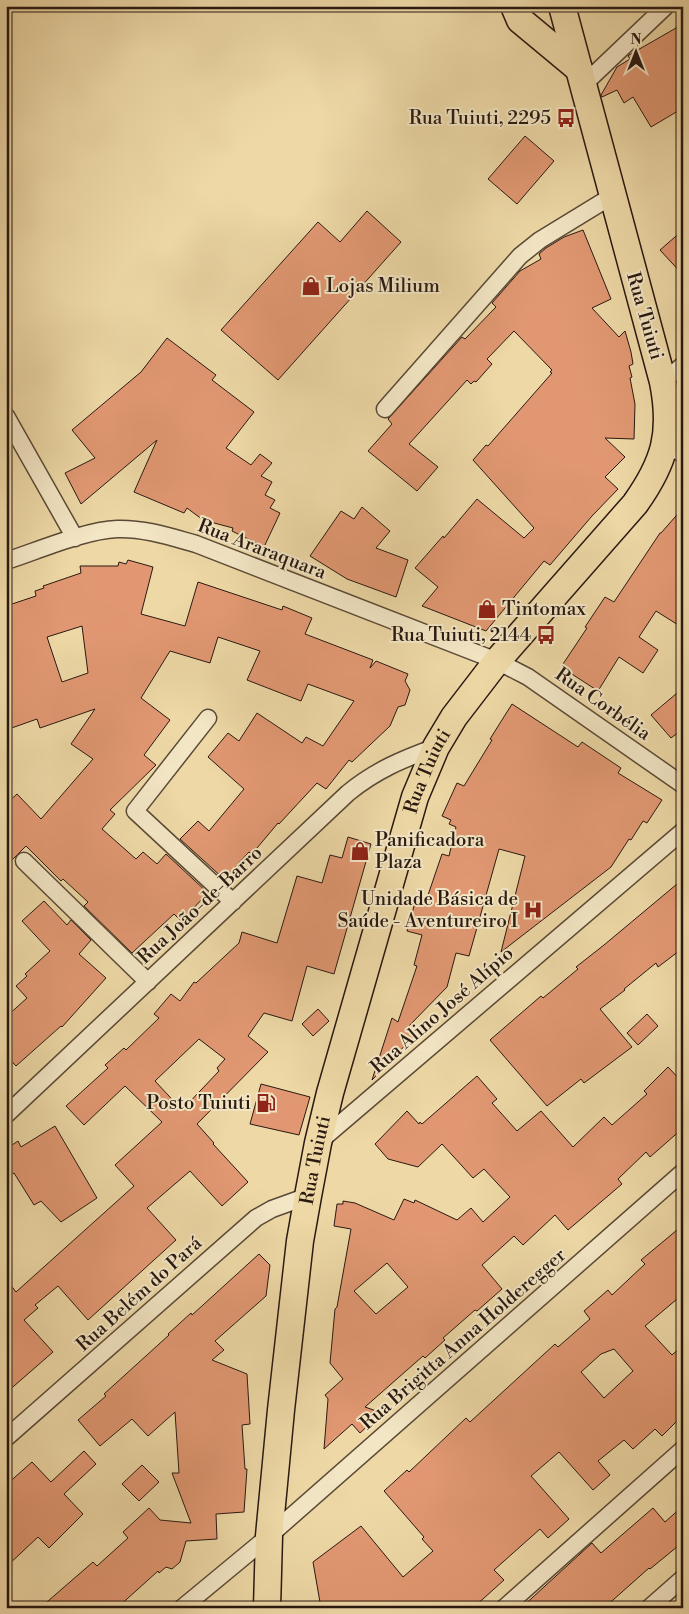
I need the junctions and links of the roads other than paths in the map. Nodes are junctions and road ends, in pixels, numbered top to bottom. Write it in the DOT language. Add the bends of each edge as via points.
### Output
graph roads {
  1 [pos="557,6"];
  2 [pos="562,6"];
  3 [pos="666,6"];
  4 [pos="517,13"];
  5 [pos="581,77"];
  6 [pos="612,196"];
  7 [pos="683,365"];
  8 [pos="663,382"];
  9 [pos="385,409"];
  10 [pos="6,416"];
  11 [pos="675,446"];
  12 [pos="75,538"];
  13 [pos="6,561"];
  14 [pos="497,661"];
  15 [pos="208,718"];
  16 [pos="436,747"];
  17 [pos="683,784"];
  18 [pos="683,830"];
  19 [pos="24,861"];
  20 [pos="233,902"];
  21 [pos="148,982"];
  22 [pos="6,1115"];
  23 [pos="318,1143"];
  24 [pos="683,1172"];
  25 [pos="308,1196"];
  26 [pos="6,1438"];
  27 [pos="683,1449"];
  28 [pos="270,1536"];
  29 [pos="683,1578"];
  30 [pos="182,1608"];
  31 [pos="267,1608"];
  32 [pos="504,1608"];
  33 [pos="649,1608"];
  1 -- 4 [label="main road" via="543,18 531,20"];
  2 -- 5 [label="main road, Rua Tuiuti"];
  3 -- 5 [label="street"];
  4 -- 5 [label="main road"];
  5 -- 6 [label="main road, Rua Tuiuti"];
  6 -- 8 [label="main road, Rua Tuiuti"];
  6 -- 9 [label="street" via="520,256"];
  7 -- 8 [label="street"];
  8 -- 11 [label="main road, Rua Tuiuti"];
  10 -- 12 [label="street"];
  11 -- 14 [label="main road, Rua Tuiuti" via="635,504"];
  12 -- 13 [label="street, Rua Araraquara"];
  12 -- 14 [label="street, Rua Araraquara" via="115,528 196,544"];
  14 -- 16 [label="main road, Rua Tuiuti" via="454,717"];
  14 -- 17 [label="street, Rua Corbélia" via="528,677"];
  15 -- 20 [label="street" via="135,811"];
  16 -- 20 [label="street, Rua João-de-Barro" via="387,766 364,779"];
  16 -- 23 [label="main road, Rua Tuiuti" via="407,823"];
  18 -- 23 [label="street, Rua Alino José Alípio"];
  19 -- 21 [label="street"];
  20 -- 21 [label="street, Rua João-de-Barro"];
  21 -- 22 [label="street, Rua João-de-Barro"];
  23 -- 25 [label="main road, Rua Tuiuti"];
  24 -- 28 [label="street, Rua Brigitta Anna Holderegger"];
  25 -- 26 [label="street, Rua Belém do Pará" via="256,1218"];
  25 -- 28 [label="main road, Rua Tuiuti" via="291,1315"];
  27 -- 32 [label="street"];
  28 -- 30 [label="street, Rua Brigitta Anna Holderegger"];
  28 -- 31 [label="main road, Rua Tuiuti"];
  29 -- 33 [label="street"];
}
